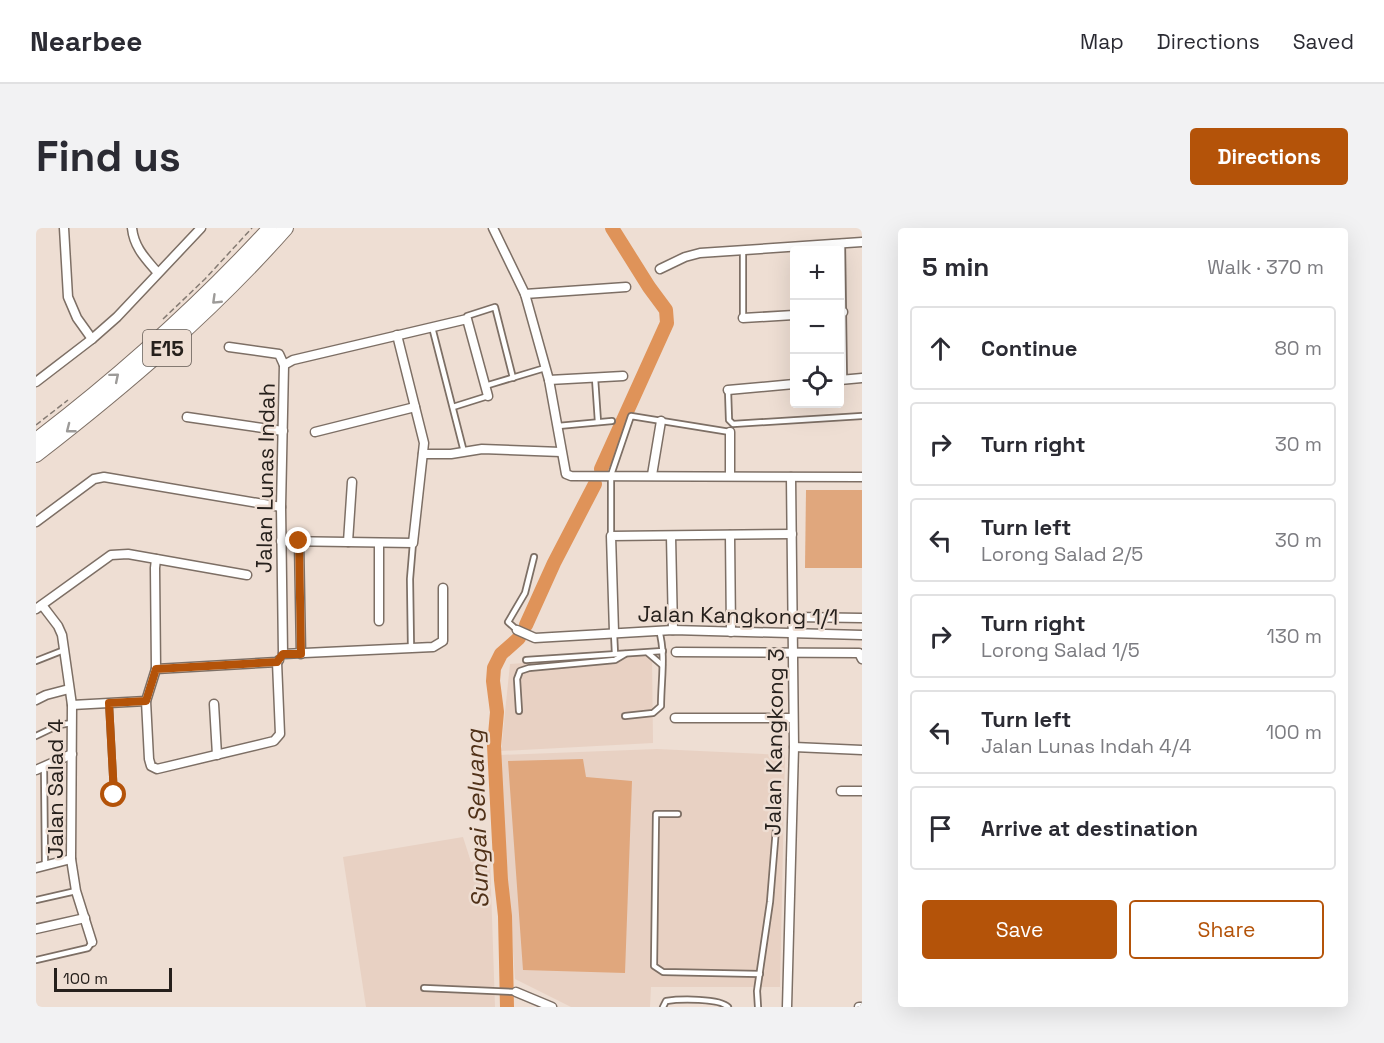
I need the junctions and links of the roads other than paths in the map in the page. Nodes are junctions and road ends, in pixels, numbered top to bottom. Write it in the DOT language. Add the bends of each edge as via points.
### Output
graph roads {
  1 [pos="63,228"];
  2 [pos="132,228"];
  3 [pos="201,228"];
  4 [pos="270,228"];
  5 [pos="286,228"];
  6 [pos="493,228"];
  7 [pos="842,242"];
  8 [pos="862,242"];
  9 [pos="743,250"];
  10 [pos="660,269"];
  11 [pos="157,272"];
  12 [pos="626,287"];
  13 [pos="525,294"];
  14 [pos="841,300"];
  15 [pos="790,315"];
  16 [pos="742,318"];
  17 [pos="467,319"];
  18 [pos="432,327"];
  19 [pos="397,335"];
  20 [pos="92,339"];
  21 [pos="229,347"];
  22 [pos="284,364"];
  23 [pos="545,368"];
  24 [pos="623,376"];
  25 [pos="513,378"];
  26 [pos="595,378"];
  27 [pos="862,378"];
  28 [pos="549,380"];
  29 [pos="844,380"];
  30 [pos="36,382"];
  31 [pos="790,384"];
  32 [pos="485,386"];
  33 [pos="728,390"];
  34 [pos="488,396"];
  35 [pos="415,407"];
  36 [pos="453,407"];
  37 [pos="862,416"];
  38 [pos="187,417"];
  39 [pos="612,421"];
  40 [pos="661,421"];
  41 [pos="598,422"];
  42 [pos="558,426"];
  43 [pos="283,431"];
  44 [pos="315,432"];
  45 [pos="730,432"];
  46 [pos="36,440"];
  47 [pos="464,452"];
  48 [pos="561,452"];
  49 [pos="423,454"];
  50 [pos="36,455"];
  51 [pos="608,475"];
  52 [pos="652,475"];
  53 [pos="730,476"];
  54 [pos="791,477"];
  55 [pos="862,477"];
  56 [pos="352,482"];
  57 [pos="281,507"];
  58 [pos="36,522"];
  59 [pos="792,534"];
  60 [pos="730,535"];
  61 [pos="611,536"];
  62 [pos="671,536"];
  63 [pos="281,541"];
  64 [pos="299,541"];
  65 [pos="348,542"];
  66 [pos="379,543"];
  67 [pos="413,543"];
  68 [pos="534,557"];
  69 [pos="156,559"];
  70 [pos="247,574"];
  71 [pos="443,588"];
  72 [pos="39,607"];
  73 [pos="794,617"];
  74 [pos="862,618"];
  75 [pos="380,621"];
  76 [pos="517,630"];
  77 [pos="659,630"];
  78 [pos="673,630"];
  79 [pos="614,632"];
  80 [pos="731,632"];
  81 [pos="793,634"];
  82 [pos="862,635"];
  83 [pos="663,644"];
  84 [pos="411,648"];
  85 [pos="64,650"];
  86 [pos="663,651"];
  87 [pos="646,652"];
  88 [pos="676,652"];
  89 [pos="792,652"];
  90 [pos="615,653"];
  91 [pos="301,654"];
  92 [pos="625,654"];
  93 [pos="280,658"];
  94 [pos="862,659"];
  95 [pos="526,660"];
  96 [pos="615,660"];
  97 [pos="36,662"];
  98 [pos="662,665"];
  99 [pos="156,669"];
  100 [pos="69,689"];
  101 [pos="36,700"];
  102 [pos="146,701"];
  103 [pos="109,703"];
  104 [pos="214,704"];
  105 [pos="72,705"];
  106 [pos="519,711"];
  107 [pos="625,716"];
  108 [pos="675,718"];
  109 [pos="793,718"];
  110 [pos="72,723"];
  111 [pos="36,736"];
  112 [pos="794,747"];
  113 [pos="862,750"];
  114 [pos="72,754"];
  115 [pos="218,755"];
  116 [pos="40,768"];
  117 [pos="841,791"];
  118 [pos="862,791"];
  119 [pos="779,792"];
  120 [pos="114,795"];
  121 [pos="678,814"];
  122 [pos="72,859"];
  123 [pos="40,867"];
  124 [pos="76,891"];
  125 [pos="36,900"];
  126 [pos="85,918"];
  127 [pos="36,929"];
  128 [pos="92,942"];
  129 [pos="36,960"];
  130 [pos="760,974"];
  131 [pos="424,988"];
  132 [pos="516,992"];
  133 [pos="552,1007"];
  134 [pos="663,1007"];
  135 [pos="728,1007"];
  136 [pos="758,1007"];
  137 [pos="787,1007"];
  1 -- 20 [label="street" via="68,297"];
  2 -- 11 [label="street" via="136,246"];
  3 -- 11 [label="street"];
  46 -- 4 [label="highway, E15, one-way" via="158,341"];
  5 -- 50 [label="highway, E15, one-way" via="159,354"];
  6 -- 13 [label="street"];
  7 -- 8 [label="street"];
  7 -- 9 [label="street"];
  7 -- 14 [label="lane"];
  9 -- 10 [label="street" via="700,253"];
  9 -- 16 [label="lane"];
  11 -- 20 [label="street"];
  12 -- 13 [label="street"];
  13 -- 23 [label="street"];
  15 -- 16 [label="street"];
  17 -- 18 [label="street"];
  17 -- 25 [label="lane" via="471,314 495,308"];
  17 -- 32 [label="street"];
  18 -- 19 [label="street"];
  18 -- 36 [label="lane"];
  19 -- 22 [label="street"];
  19 -- 35 [label="street"];
  20 -- 30 [label="street"];
  21 -- 22 [label="street, Jalan Lunas Indah" via="279,354"];
  22 -- 43 [label="street, Jalan Lunas Indah"];
  23 -- 25 [label="lane"];
  23 -- 28 [label="street"];
  24 -- 26 [label="street"];
  25 -- 32 [label="lane"];
  26 -- 28 [label="street"];
  26 -- 41 [label="lane"];
  27 -- 29 [label="street"];
  28 -- 42 [label="street"];
  31 -- 33 [label="street"];
  32 -- 34 [label="street"];
  33 -- 37 [label="lane" via="729,420 733,424"];
  34 -- 36 [label="lane"];
  35 -- 44 [label="street"];
  35 -- 49 [label="street"];
  36 -- 47 [label="lane"];
  38 -- 43 [label="street"];
  39 -- 41 [label="lane"];
  40 -- 45 [label="lane"];
  40 -- 51 [label="lane" via="631,416"];
  40 -- 52 [label="street"];
  41 -- 42 [label="lane"];
  42 -- 48 [label="street"];
  43 -- 57 [label="street, Jalan Lunas Indah"];
  45 -- 53 [label="street"];
  47 -- 48 [label="street"];
  47 -- 49 [label="street"];
  48 -- 51 [label="street" via="566,474"];
  49 -- 67 [label="street"];
  51 -- 52 [label="street"];
  51 -- 61 [label="lane"];
  52 -- 53 [label="street"];
  53 -- 54 [label="street"];
  54 -- 55 [label="street"];
  54 -- 59 [label="street, Jalan Kangkong 3"];
  56 -- 65 [label="street"];
  57 -- 58 [label="street" via="104,477 94,478"];
  57 -- 63 [label="street, Jalan Lunas Indah"];
  59 -- 60 [label="street"];
  59 -- 73 [label="street, Jalan Kangkong 3"];
  60 -- 62 [label="street"];
  60 -- 80 [label="street"];
  61 -- 62 [label="street"];
  61 -- 79 [label="street"];
  62 -- 78 [label="street"];
  63 -- 64 [label="street"];
  63 -- 93 [label="street, Jalan Lunas Indah"];
  64 -- 65 [label="street"];
  64 -- 91 [label="street"];
  65 -- 66 [label="street"];
  66 -- 67 [label="street"];
  66 -- 75 [label="street"];
  67 -- 84 [label="lane"];
  68 -- 76 [label="lane" via="525,593 508,622"];
  69 -- 70 [label="street"];
  69 -- 72 [label="street" via="111,555"];
  69 -- 99 [label="street"];
  71 -- 84 [label="street" via="443,641 433,647"];
  72 -- 85 [label="street, Jalan Salad 4" via="58,626"];
  73 -- 74 [label="street"];
  73 -- 81 [label="street, Jalan Kangkong 3"];
  76 -- 79 [label="street, Jalan Kangkong 1/1" via="535,638"];
  77 -- 78 [label="street, Jalan Kangkong 1/1"];
  77 -- 79 [label="street, Jalan Kangkong 1/1"];
  77 -- 83 [label="lane"];
  78 -- 80 [label="street, Jalan Kangkong 1/1"];
  78 -- 83 [label="lane"];
  79 -- 90 [label="lane"];
  80 -- 81 [label="street, Jalan Kangkong 1/1"];
  81 -- 82 [label="street, Jalan Kangkong 1/1"];
  81 -- 89 [label="street, Jalan Kangkong 3"];
  83 -- 86 [label="lane"];
  84 -- 91 [label="street"];
  85 -- 97 [label="lane"];
  85 -- 100 [label="street, Jalan Salad 4"];
  86 -- 87 [label="lane"];
  86 -- 98 [label="lane"];
  87 -- 92 [label="lane"];
  87 -- 98 [label="lane"];
  88 -- 89 [label="street"];
  89 -- 94 [label="street" via="859,653"];
  89 -- 109 [label="street, Jalan Kangkong 3"];
  90 -- 92 [label="lane"];
  90 -- 95 [label="lane"];
  90 -- 96 [label="lane"];
  91 -- 93 [label="street"];
  92 -- 96 [label="lane"];
  93 -- 99 [label="street"];
  93 -- 115 [label="street, Jalan Lunas Indah" via="280,734 274,741"];
  96 -- 106 [label="lane" via="520,671"];
  98 -- 107 [label="lane" via="661,706 653,713"];
  99 -- 102 [label="street"];
  100 -- 101 [label="street"];
  100 -- 105 [label="street, Jalan Salad 4"];
  102 -- 103 [label="street"];
  102 -- 115 [label="street" via="151,766 157,769"];
  103 -- 105 [label="street"];
  103 -- 120 [label="lane"];
  104 -- 115 [label="street"];
  105 -- 110 [label="street, Jalan Salad 4"];
  108 -- 109 [label="street"];
  109 -- 112 [label="street, Jalan Kangkong 3"];
  110 -- 111 [label="lane"];
  110 -- 114 [label="street, Jalan Salad 4"];
  112 -- 113 [label="street"];
  112 -- 137 [label="street, Jalan Kangkong 3"];
  114 -- 116 [label="street"];
  114 -- 122 [label="street, Jalan Salad 4"];
  116 -- 123 [label="lane"];
  117 -- 118 [label="street"];
  119 -- 130 [label="lane"];
  121 -- 130 [label="lane" via="656,814 654,966 663,972"];
  122 -- 123 [label="street"];
  122 -- 124 [label="street, Jalan Salad 4"];
  124 -- 125 [label="lane"];
  124 -- 126 [label="street, Jalan Salad 4"];
  126 -- 127 [label="street"];
  126 -- 128 [label="street, Jalan Salad 4"];
  128 -- 129 [label="lane" via="88,948"];
  130 -- 136 [label="lane"];
  131 -- 132 [label="lane"];
  132 -- 133 [label="street"];
  134 -- 135 [label="lane" via="666,1001 674,999 721,1002"];
}
